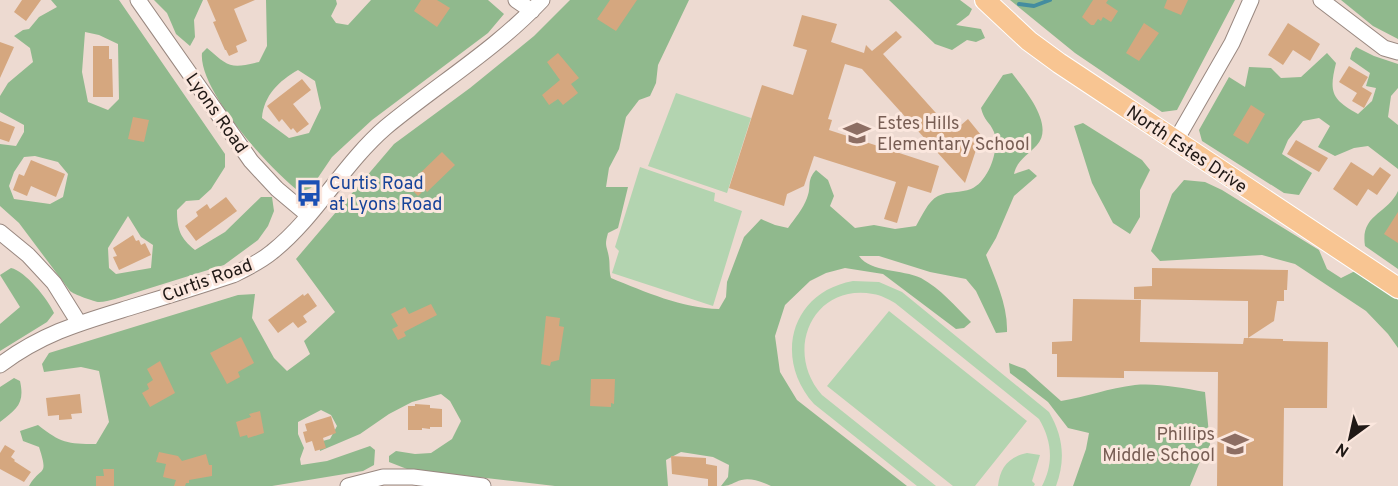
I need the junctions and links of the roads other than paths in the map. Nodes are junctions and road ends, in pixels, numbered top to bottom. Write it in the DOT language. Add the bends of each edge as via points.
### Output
graph roads {
  1 [pos="138,0"];
  2 [pos="516,0"];
  3 [pos="985,0"];
  4 [pos="1251,0"];
  5 [pos="1321,0"];
  6 [pos="537,6"];
  7 [pos="1398,52"];
  8 [pos="1175,142"];
  9 [pos="308,215"];
  10 [pos="0,232"];
  11 [pos="1398,288"];
  12 [pos="79,323"];
  13 [pos="0,365"];
  14 [pos="384,481"];
  15 [pos="348,486"];
  16 [pos="483,486"];
  1 -- 9 [label="street, Lyons Road" via="251,160"];
  2 -- 6 [label="street"];
  3 -- 8 [label="main road, North Estes Drive" via="1029,41"];
  4 -- 8 [label="street" via="1228,50"];
  5 -- 7 [label="street" via="1384,48"];
  6 -- 9 [label="street, Curtis Road" via="386,128"];
  8 -- 11 [label="main road, North Estes Drive"];
  9 -- 12 [label="street, Curtis Road" via="273,251 233,275"];
  10 -- 12 [label="street" via="54,283"];
  12 -- 13 [label="street, Curtis Road" via="53,332"];
  14 -- 15 [label="street"];
  14 -- 16 [label="street" via="413,477"];
}
